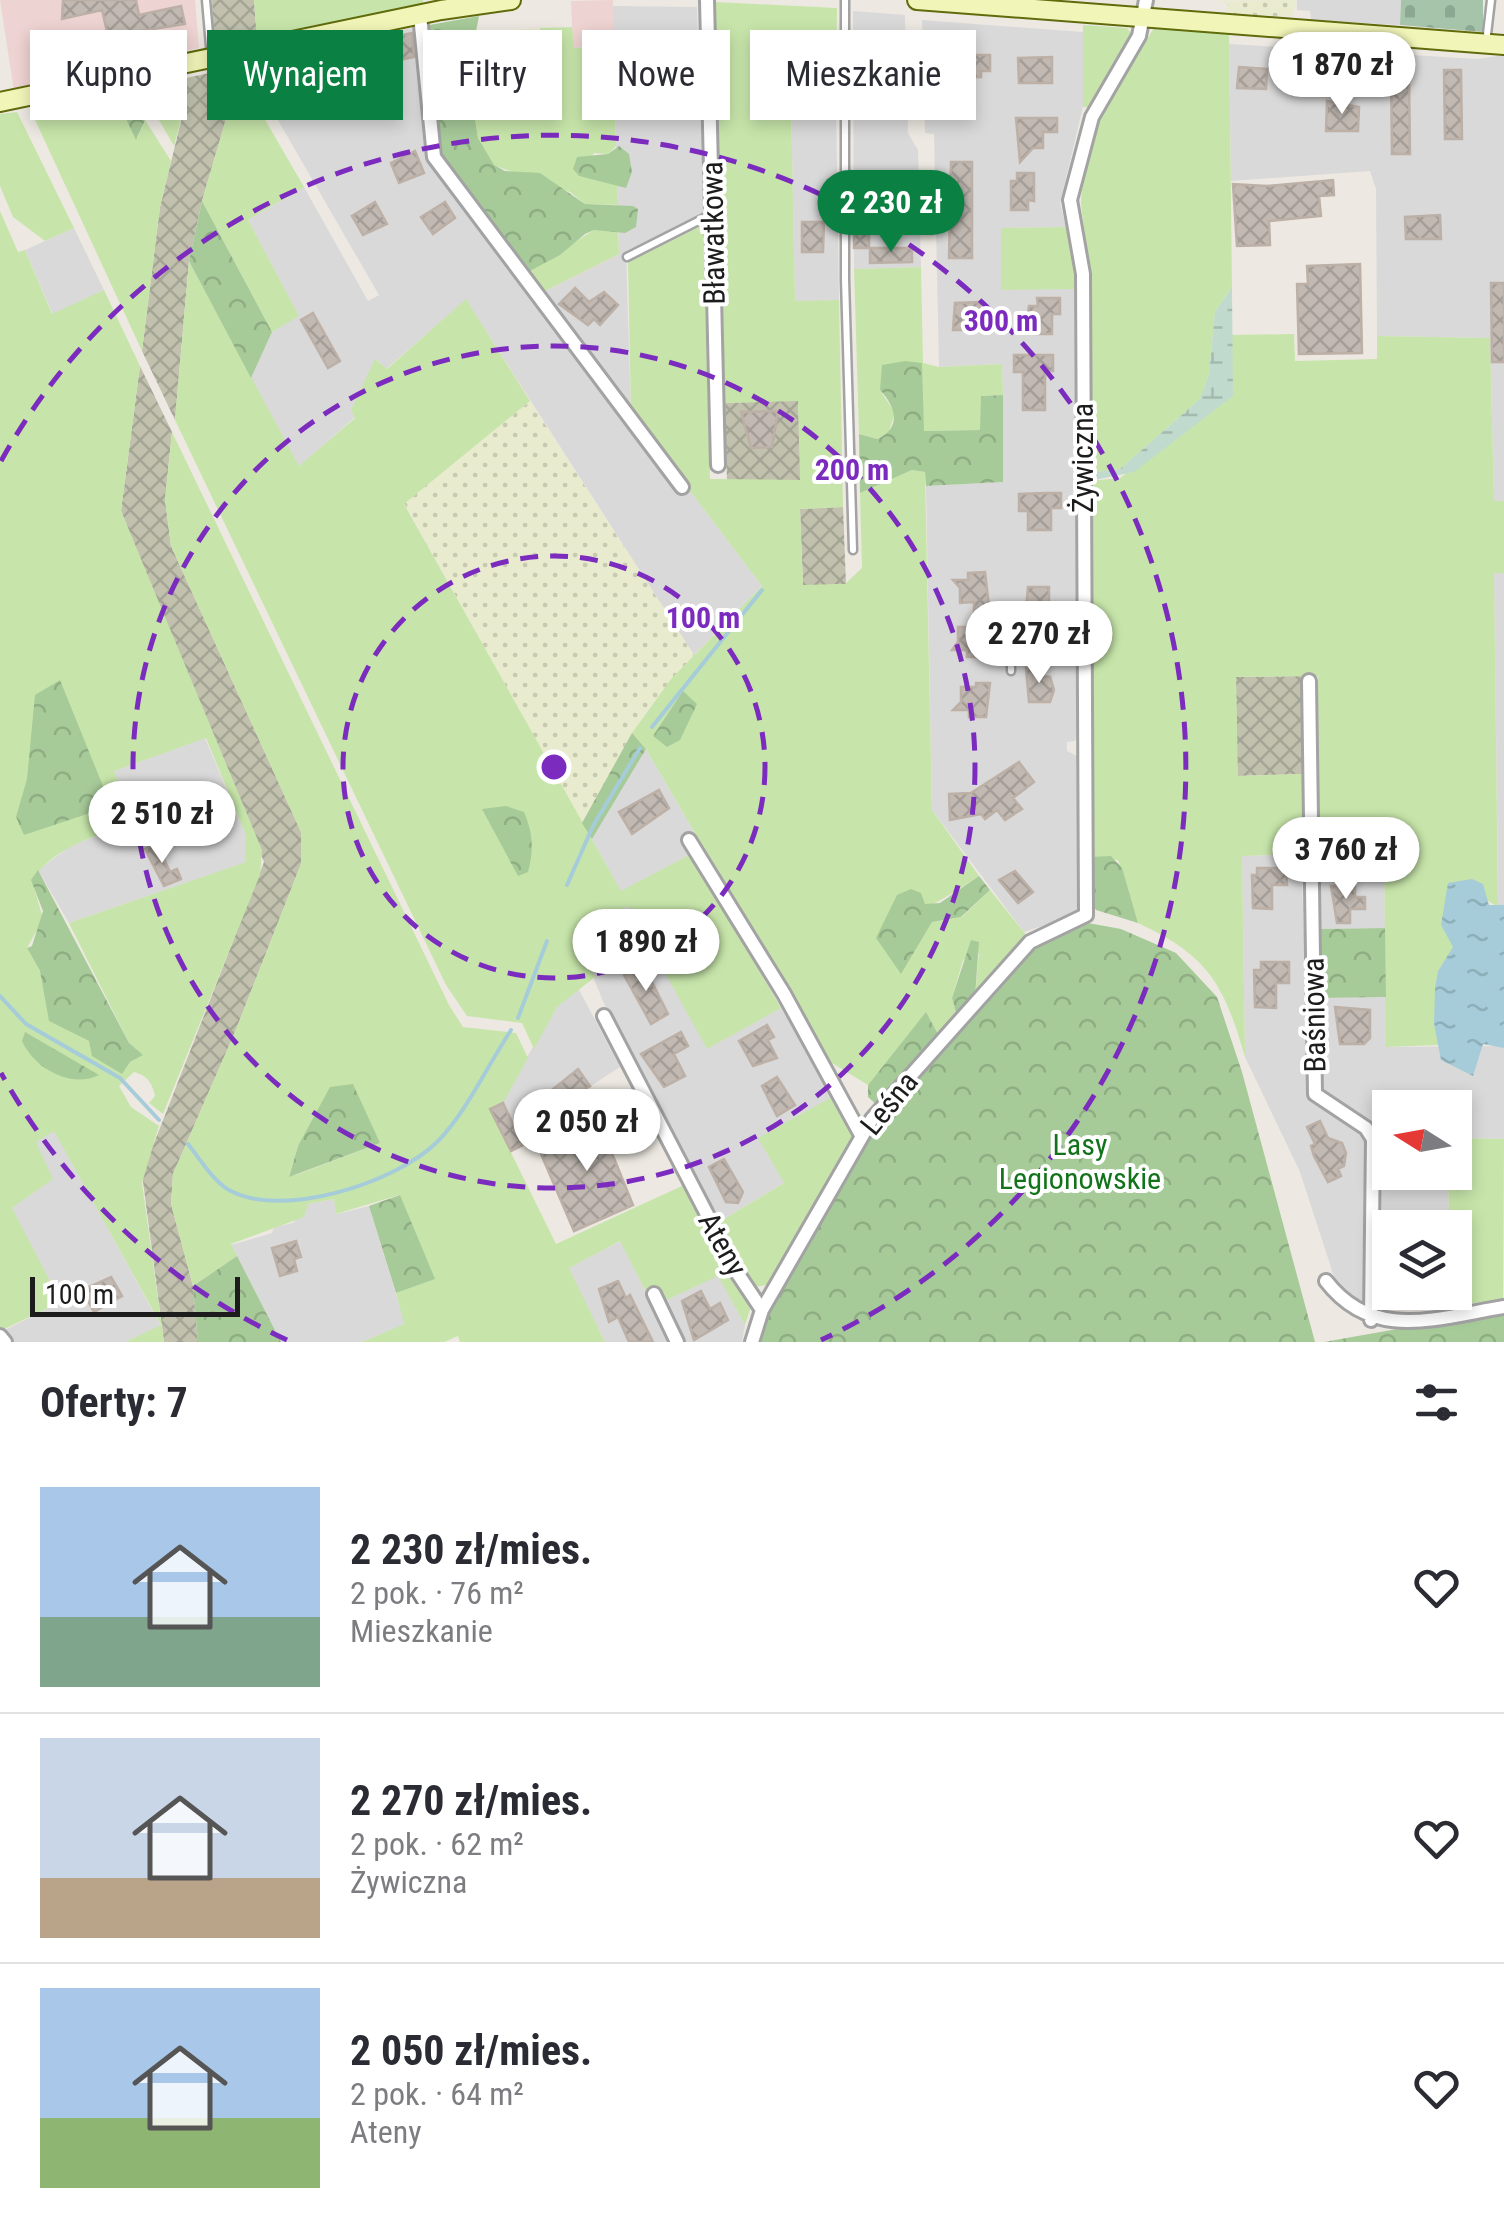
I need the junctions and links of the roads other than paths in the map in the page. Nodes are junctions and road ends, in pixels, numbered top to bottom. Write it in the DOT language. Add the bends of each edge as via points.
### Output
graph roads {
  1 [pos="206,0"];
  2 [pos="512,0"];
  3 [pos="706,0"];
  4 [pos="846,0"];
  5 [pos="918,0"];
  6 [pos="1491,0"];
  7 [pos="1145,9"];
  8 [pos="420,14"];
  9 [pos="209,30"];
  10 [pos="344,30"];
  11 [pos="1495,44"];
  12 [pos="207,59"];
  13 [pos="0,102"];
  14 [pos="714,214"];
  15 [pos="627,257"];
  16 [pos="718,465"];
  17 [pos="682,487"];
  18 [pos="854,550"];
  19 [pos="1011,615"];
  20 [pos="1084,645"];
  21 [pos="1011,646"];
  22 [pos="1011,670"];
  23 [pos="1309,681"];
  24 [pos="688,840"];
  25 [pos="1086,915"];
  26 [pos="604,1016"];
  27 [pos="861,1135"];
  28 [pos="1326,1280"];
  29 [pos="654,1294"];
  30 [pos="1504,1307"];
  31 [pos="762,1310"];
  32 [pos="1371,1320"];
  33 [pos="0,1336"];
  34 [pos="5,1342"];
  35 [pos="677,1342"];
  36 [pos="752,1342"];
  1 -- 9 [label="lane"];
  2 -- 8 [label="street"];
  3 -- 14 [label="street, Bławatkowa"];
  4 -- 18 [label="lane"];
  5 -- 7 [label="street"];
  6 -- 11 [label="lane"];
  7 -- 11 [label="street"];
  7 -- 20 [label="street, Żywiczna" via="1139,36 1092,117 1070,200 1083,274"];
  8 -- 10 [label="street"];
  8 -- 17 [label="street" via="434,157"];
  12 -- 13 [label="street"];
  14 -- 15 [label="lane"];
  14 -- 16 [label="street, Bławatkowa"];
  19 -- 21 [label="lane"];
  20 -- 21 [label="lane"];
  20 -- 25 [label="street, Żywiczna"];
  21 -- 22 [label="lane"];
  23 -- 32 [label="street, Baśniowa" via="1315,1094 1373,1139"];
  24 -- 27 [label="street"];
  25 -- 27 [label="street, Leśna" via="1030,942"];
  26 -- 31 [label="street, Ateny"];
  27 -- 31 [label="street, Leśna"];
  28 -- 32 [label="street" via="1343,1305"];
  29 -- 35 [label="street"];
  30 -- 32 [label="street" via="1399,1324"];
  31 -- 36 [label="street, Leśna"];
  33 -- 34 [label="street"];
}
